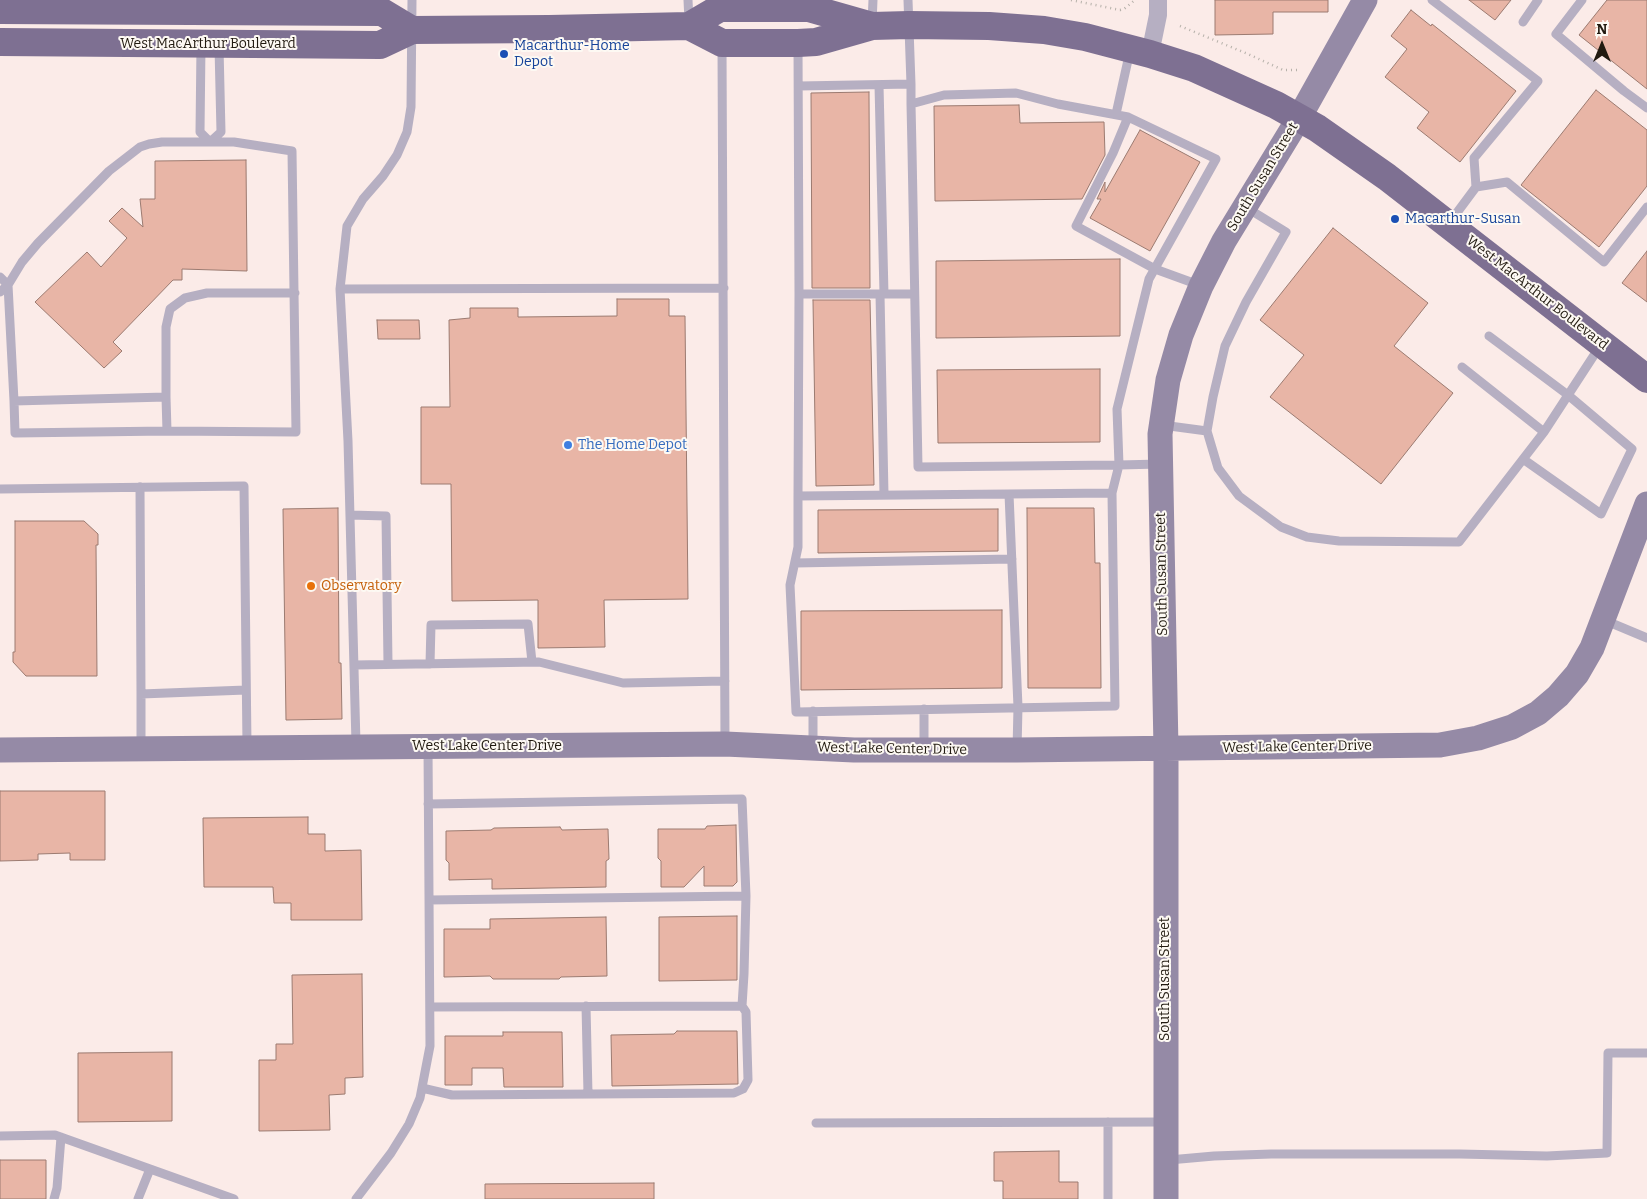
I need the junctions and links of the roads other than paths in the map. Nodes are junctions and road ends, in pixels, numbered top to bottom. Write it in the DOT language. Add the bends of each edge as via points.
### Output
graph roads {
  1 [pos="412,0"];
  2 [pos="1158,0"];
  3 [pos="1366,0"];
  4 [pos="1432,0"];
  5 [pos="1538,0"];
  6 [pos="1582,0"];
  7 [pos="160,5"];
  8 [pos="0,10"];
  9 [pos="908,12"];
  10 [pos="688,13"];
  11 [pos="872,13"];
  12 [pos="1523,22"];
  13 [pos="412,30"];
  14 [pos="0,42"];
  15 [pos="722,43"];
  16 [pos="798,43"];
  17 [pos="210,44"];
  18 [pos="1140,51"];
  19 [pos="911,84"];
  20 [pos="879,85"];
  21 [pos="799,86"];
  22 [pos="911,104"];
  23 [pos="1647,108"];
  24 [pos="1116,114"];
  25 [pos="1128,116"];
  26 [pos="1299,118"];
  27 [pos="210,142"];
  28 [pos="1476,187"];
  29 [pos="1244,207"];
  30 [pos="1647,207"];
  31 [pos="1448,224"];
  32 [pos="1155,269"];
  33 [pos="0,277"];
  34 [pos="8,285"];
  35 [pos="1201,286"];
  36 [pos="724,288"];
  37 [pos="340,289"];
  38 [pos="0,292"];
  39 [pos="295,293"];
  40 [pos="799,294"];
  41 [pos="882,294"];
  42 [pos="914,294"];
  43 [pos="1489,336"];
  44 [pos="1602,344"];
  45 [pos="1462,367"];
  46 [pos="1647,379"];
  47 [pos="1568,396"];
  48 [pos="166,398"];
  49 [pos="14,401"];
  50 [pos="1161,425"];
  51 [pos="167,431"];
  52 [pos="1207,431"];
  53 [pos="1544,432"];
  54 [pos="1523,459"];
  55 [pos="1160,464"];
  56 [pos="1119,465"];
  57 [pos="140,487"];
  58 [pos="0,489"];
  59 [pos="1009,494"];
  60 [pos="1112,494"];
  61 [pos="884,495"];
  62 [pos="798,496"];
  63 [pos="1647,504"];
  64 [pos="350,515"];
  65 [pos="1012,559"];
  66 [pos="795,563"];
  67 [pos="1603,619"];
  68 [pos="1647,638"];
  69 [pos="532,662"];
  70 [pos="388,664"];
  71 [pos="430,664"];
  72 [pos="354,665"];
  73 [pos="725,681"];
  74 [pos="246,690"];
  75 [pos="141,694"];
  76 [pos="1018,707"];
  77 [pos="924,709"];
  78 [pos="812,711"];
  79 [pos="725,744"];
  80 [pos="356,747"];
  81 [pos="428,747"];
  82 [pos="247,748"];
  83 [pos="813,748"];
  84 [pos="141,749"];
  85 [pos="1166,749"];
  86 [pos="0,750"];
  87 [pos="924,750"];
  88 [pos="1017,750"];
  89 [pos="428,804"];
  90 [pos="746,896"];
  91 [pos="429,900"];
  92 [pos="586,1006"];
  93 [pos="742,1006"];
  94 [pos="431,1007"];
  95 [pos="1647,1052"];
  96 [pos="422,1088"];
  97 [pos="588,1094"];
  98 [pos="1108,1122"];
  99 [pos="1165,1122"];
  100 [pos="816,1123"];
  101 [pos="0,1136"];
  102 [pos="61,1137"];
  103 [pos="1166,1160"];
  104 [pos="150,1169"];
  105 [pos="54,1199"];
  106 [pos="138,1199"];
  107 [pos="234,1199"];
  108 [pos="356,1199"];
  109 [pos="1108,1199"];
  110 [pos="1166,1199"];
  1 -- 13 [label="lane"];
  2 -- 18 [label="street" via="1158,20"];
  3 -- 26 [label="street, South Susan Street"];
  4 -- 28 [label="lane" via="1538,81 1474,158"];
  5 -- 12 [label="lane"];
  6 -- 23 [label="lane" via="1556,34"];
  7 -- 8 [label="main road"];
  7 -- 13 [label="main road" via="382,12"];
  9 -- 11 [label="main road, West MacArthur Boulevard"];
  9 -- 18 [label="main road, West MacArthur Boulevard" via="989,26 1044,30"];
  9 -- 19 [label="lane"];
  10 -- 11 [label="main road, West MacArthur Boulevard" via="720,8 809,8"];
  10 -- 13 [label="main road, West MacArthur Boulevard" via="549,29"];
  10 -- 15 [label="main road, West MacArthur Boulevard"];
  11 -- 16 [label="main road, West MacArthur Boulevard" via="816,42"];
  13 -- 17 [label="main road, West MacArthur Boulevard" via="380,46"];
  13 -- 37 [label="lane" via="411,107 407,132 383,176 363,199 347,226"];
  14 -- 17 [label="main road, West MacArthur Boulevard"];
  15 -- 16 [label="main road, West MacArthur Boulevard"];
  15 -- 36 [label="lane"];
  16 -- 21 [label="lane"];
  17 -- 27 [label="lane" via="200,132"];
  17 -- 27 [label="lane" via="221,132"];
  18 -- 24 [label="lane"];
  18 -- 26 [label="main road, West MacArthur Boulevard" via="1233,84"];
  19 -- 20 [label="lane"];
  19 -- 22 [label="lane"];
  20 -- 21 [label="lane"];
  20 -- 41 [label="lane"];
  21 -- 40 [label="lane"];
  22 -- 24 [label="lane" via="944,95 1016,93"];
  22 -- 42 [label="lane"];
  24 -- 25 [label="lane"];
  25 -- 32 [label="lane" via="1076,226"];
  25 -- 32 [label="lane" via="1216,159"];
  26 -- 29 [label="street, South Susan Street"];
  26 -- 31 [label="main road, West MacArthur Boulevard" via="1388,177"];
  27 -- 34 [label="lane" via="149,144 130,154 38,242"];
  27 -- 39 [label="lane" via="234,142 292,152"];
  28 -- 30 [label="lane" via="1507,182 1604,262"];
  28 -- 31 [label="lane"];
  29 -- 35 [label="street, South Susan Street"];
  29 -- 52 [label="lane" via="1286,232 1225,346"];
  31 -- 44 [label="main road, West MacArthur Boulevard"];
  32 -- 35 [label="lane"];
  32 -- 56 [label="lane" via="1149,279 1117,408"];
  33 -- 34 [label="lane"];
  34 -- 38 [label="lane"];
  34 -- 49 [label="lane"];
  35 -- 50 [label="street, South Susan Street" via="1181,335 1168,380"];
  36 -- 37 [label="lane"];
  36 -- 73 [label="lane"];
  37 -- 64 [label="lane"];
  39 -- 48 [label="lane" via="207,293 185,298 170,309 166,327"];
  39 -- 51 [label="lane" via="296,432"];
  40 -- 41 [label="lane"];
  40 -- 62 [label="lane"];
  41 -- 42 [label="lane"];
  41 -- 61 [label="lane"];
  42 -- 56 [label="lane" via="918,467"];
  43 -- 47 [label="lane"];
  44 -- 46 [label="main road, West MacArthur Boulevard"];
  44 -- 47 [label="lane"];
  45 -- 53 [label="lane"];
  47 -- 53 [label="lane"];
  47 -- 54 [label="lane" via="1632,448 1601,514"];
  48 -- 49 [label="lane"];
  48 -- 51 [label="lane"];
  49 -- 51 [label="lane" via="14,433"];
  50 -- 52 [label="lane"];
  50 -- 55 [label="street, South Susan Street"];
  52 -- 54 [label="lane" via="1218,468 1239,496 1281,527 1308,537 1339,541 1459,542"];
  53 -- 54 [label="lane"];
  55 -- 56 [label="lane"];
  55 -- 85 [label="street, South Susan Street"];
  56 -- 60 [label="lane"];
  57 -- 58 [label="lane"];
  57 -- 74 [label="lane" via="244,486"];
  57 -- 75 [label="lane"];
  59 -- 60 [label="lane"];
  59 -- 61 [label="lane"];
  59 -- 65 [label="lane"];
  60 -- 76 [label="lane" via="1115,706"];
  61 -- 62 [label="lane"];
  62 -- 66 [label="lane"];
  63 -- 67 [label="street, West Lake Center Drive"];
  64 -- 70 [label="lane" via="386,516"];
  64 -- 72 [label="lane"];
  65 -- 66 [label="lane"];
  65 -- 76 [label="lane"];
  66 -- 78 [label="lane" via="790,584 796,712"];
  67 -- 68 [label="lane"];
  67 -- 85 [label="street, West Lake Center Drive" via="1577,674 1538,713 1512,728 1440,745"];
  69 -- 71 [label="lane"];
  69 -- 71 [label="lane" via="528,624 431,624"];
  69 -- 73 [label="lane" via="622,683"];
  70 -- 71 [label="lane"];
  70 -- 72 [label="lane"];
  72 -- 80 [label="lane"];
  73 -- 79 [label="lane"];
  74 -- 75 [label="lane"];
  74 -- 82 [label="lane"];
  75 -- 84 [label="lane"];
  76 -- 77 [label="lane"];
  76 -- 88 [label="lane"];
  77 -- 78 [label="lane"];
  77 -- 87 [label="lane"];
  78 -- 83 [label="lane"];
  79 -- 81 [label="street, West Lake Center Drive"];
  79 -- 83 [label="street, West Lake Center Drive"];
  80 -- 81 [label="street, West Lake Center Drive"];
  80 -- 82 [label="street, West Lake Center Drive"];
  81 -- 89 [label="lane"];
  82 -- 84 [label="street, West Lake Center Drive"];
  83 -- 87 [label="street, West Lake Center Drive"];
  84 -- 86 [label="street, West Lake Center Drive"];
  85 -- 88 [label="street, West Lake Center Drive"];
  85 -- 99 [label="street, South Susan Street"];
  87 -- 88 [label="street, West Lake Center Drive"];
  89 -- 90 [label="lane" via="742,799"];
  89 -- 91 [label="lane"];
  90 -- 91 [label="lane"];
  90 -- 93 [label="lane"];
  91 -- 94 [label="lane"];
  92 -- 93 [label="lane"];
  92 -- 94 [label="lane"];
  92 -- 97 [label="lane"];
  93 -- 97 [label="lane" via="746,1012 748,1080 743,1090"];
  94 -- 96 [label="lane" via="430,1046"];
  95 -- 103 [label="lane" via="1608,1053 1607,1153 1548,1156 1271,1154"];
  96 -- 97 [label="lane" via="452,1095"];
  96 -- 108 [label="lane" via="409,1124"];
  98 -- 99 [label="lane"];
  98 -- 100 [label="lane"];
  98 -- 109 [label="lane"];
  99 -- 103 [label="street, South Susan Street"];
  101 -- 102 [label="lane"];
  102 -- 104 [label="lane"];
  102 -- 105 [label="lane"];
  103 -- 110 [label="street, South Susan Street"];
  104 -- 106 [label="lane"];
  104 -- 107 [label="lane"];
}
